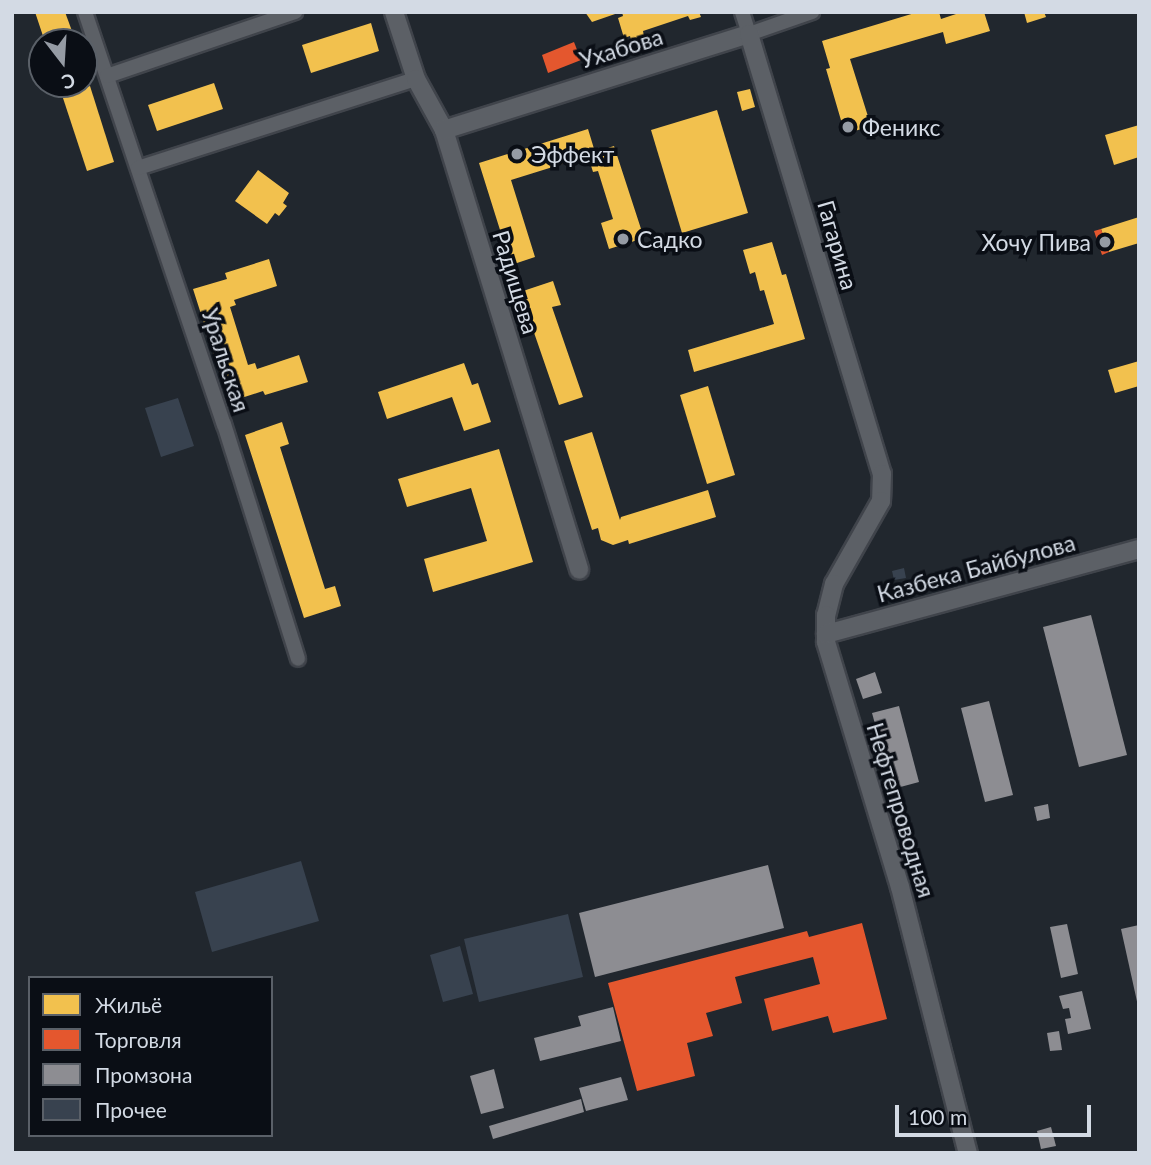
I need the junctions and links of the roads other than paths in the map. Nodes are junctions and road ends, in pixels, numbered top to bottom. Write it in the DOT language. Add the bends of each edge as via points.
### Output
graph roads {
  1 [pos="85,12"];
  2 [pos="295,12"];
  3 [pos="394,12"];
  4 [pos="742,12"];
  5 [pos="812,12"];
  6 [pos="749,34"];
  7 [pos="107,76"];
  8 [pos="416,79"];
  9 [pos="444,130"];
  10 [pos="138,168"];
  11 [pos="884,491"];
  12 [pos="1139,549"];
  13 [pos="579,570"];
  14 [pos="826,634"];
  15 [pos="298,659"];
  16 [pos="968,1153"];
  1 -- 7 [label="street, Уральская"];
  2 -- 7 [label="street"];
  3 -- 8 [label="street, Радищева"];
  4 -- 6 [label="street, Гагарина"];
  5 -- 6 [label="street, Ухабова"];
  6 -- 9 [label="street, Ухабова"];
  6 -- 11 [label="street, Гагарина"];
  7 -- 10 [label="street, Уральская"];
  8 -- 9 [label="street, Радищева"];
  8 -- 10 [label="street"];
  9 -- 13 [label="street, Радищева"];
  10 -- 15 [label="street, Уральская"];
  11 -- 14 [label="street, Нефтепроводная" via="834,584"];
  12 -- 14 [label="street, Казбека Байбулова"];
  14 -- 16 [label="street, Нефтепроводная" via="833,671 900,887"];
}
